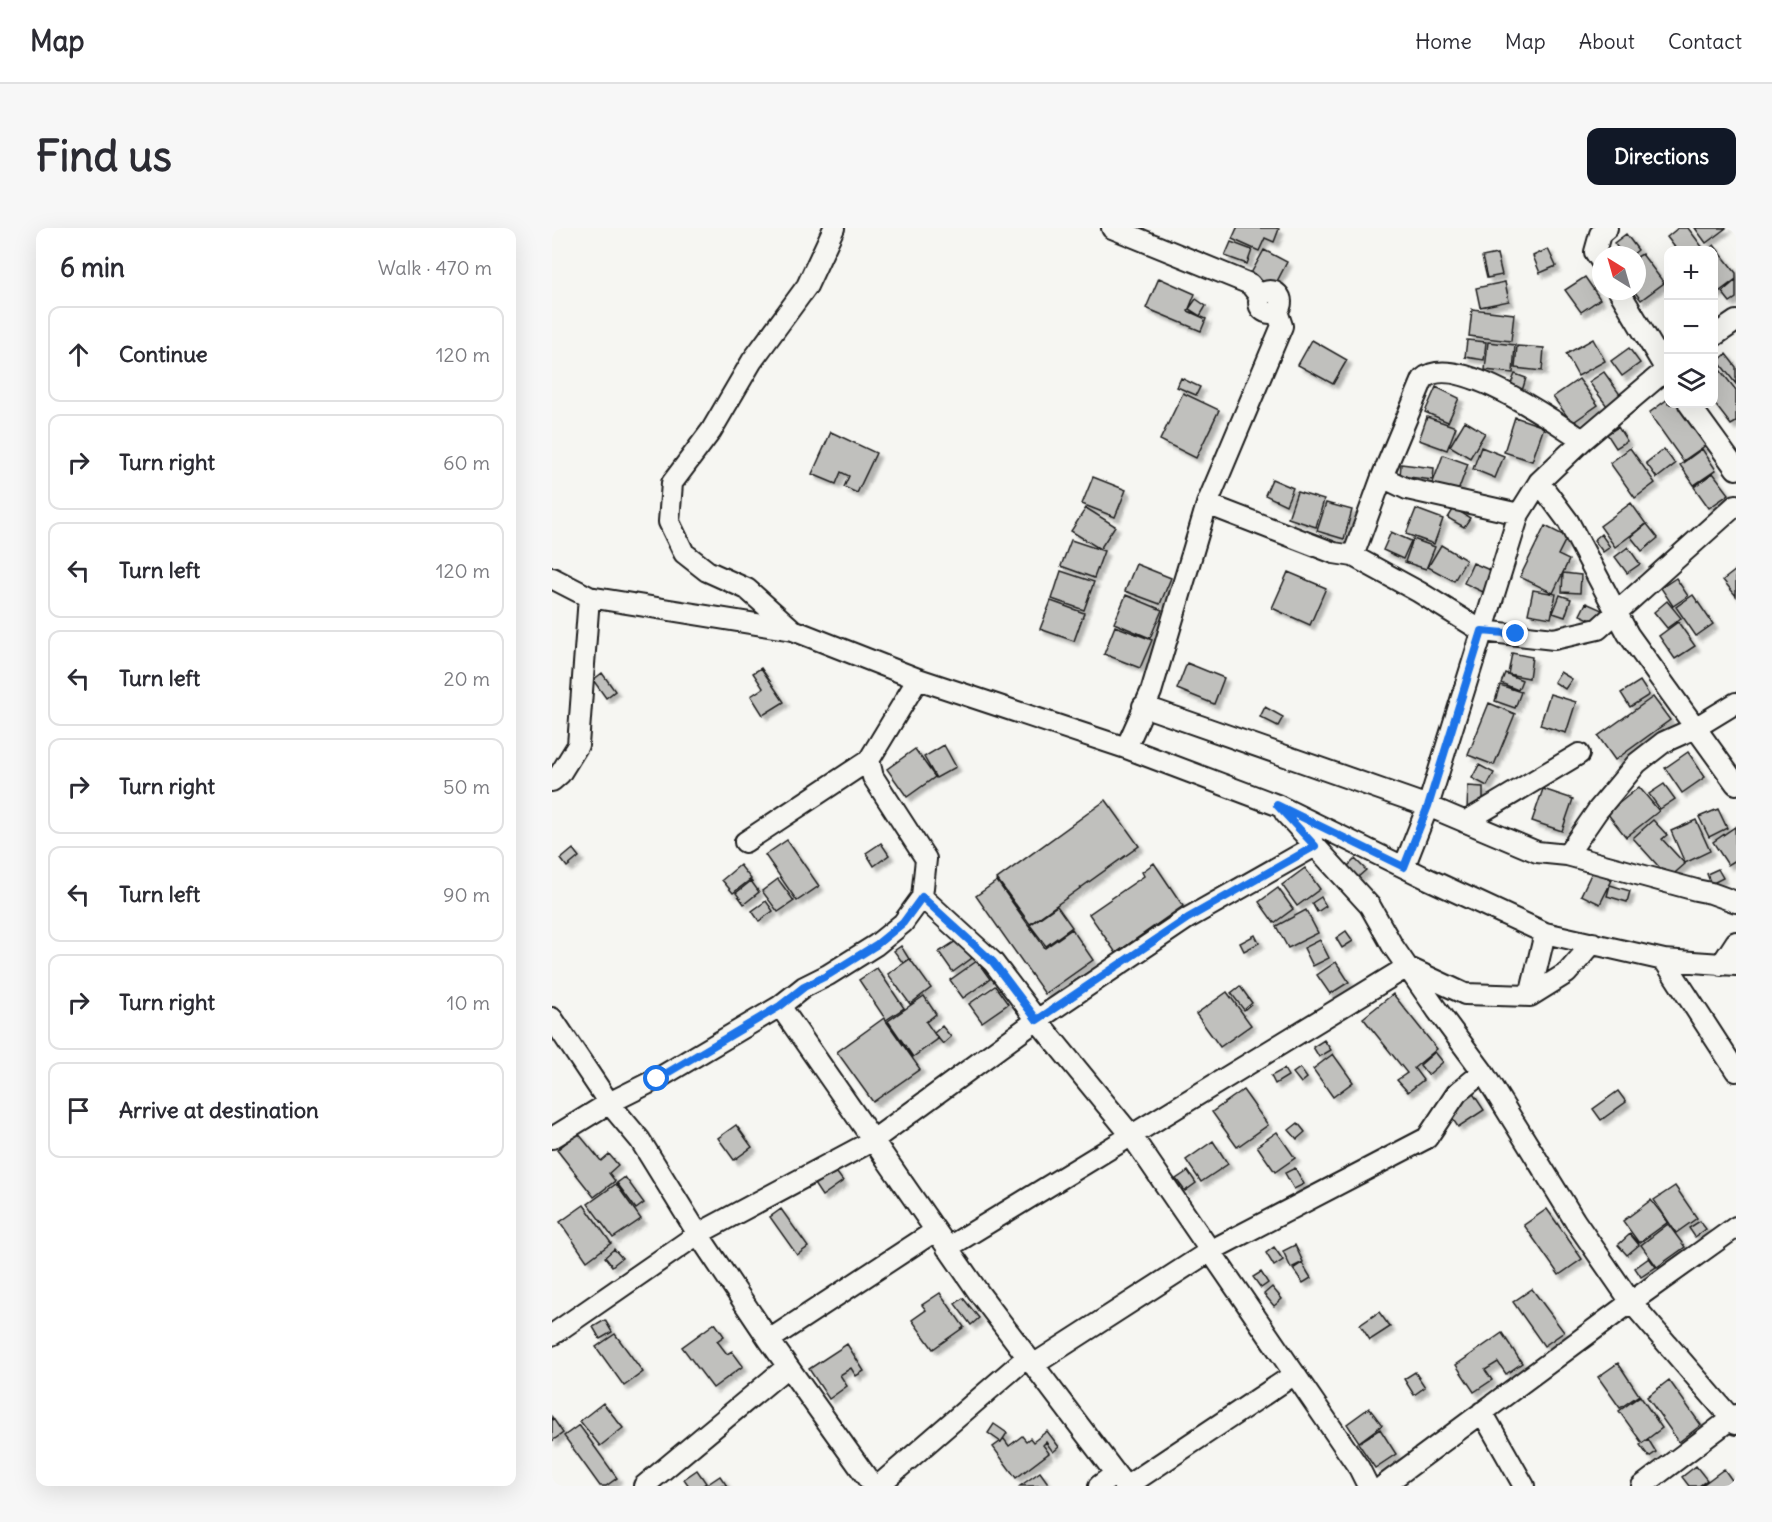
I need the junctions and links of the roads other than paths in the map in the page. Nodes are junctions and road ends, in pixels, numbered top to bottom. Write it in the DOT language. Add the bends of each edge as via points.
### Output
graph roads {
  1 [pos="834,228"];
  2 [pos="1112,228"];
  3 [pos="1600,230"];
  4 [pos="1596,246"];
  5 [pos="1625,300"];
  6 [pos="1736,321"];
  7 [pos="1718,333"];
  8 [pos="1664,364"];
  9 [pos="1664,373"];
  10 [pos="1692,408"];
  11 [pos="1583,440"];
  12 [pos="1736,469"];
  13 [pos="1382,477"];
  14 [pos="1539,482"];
  15 [pos="1207,504"];
  16 [pos="1736,505"];
  17 [pos="1519,514"];
  18 [pos="1353,556"];
  19 [pos="552,578"];
  20 [pos="589,597"];
  21 [pos="1617,611"];
  22 [pos="793,630"];
  23 [pos="1482,631"];
  24 [pos="918,679"];
  25 [pos="1736,703"];
  26 [pos="1143,706"];
  27 [pos="1695,728"];
  28 [pos="1126,748"];
  29 [pos="1579,754"];
  30 [pos="869,760"];
  31 [pos="552,781"];
  32 [pos="1736,784"];
  33 [pos="1277,805"];
  34 [pos="1428,806"];
  35 [pos="1465,822"];
  36 [pos="745,842"];
  37 [pos="1315,846"];
  38 [pos="1567,855"];
  39 [pos="1404,867"];
  40 [pos="922,897"];
  41 [pos="1736,902"];
  42 [pos="1545,933"];
  43 [pos="1736,942"];
  44 [pos="1593,943"];
  45 [pos="1665,960"];
  46 [pos="1729,965"];
  47 [pos="1407,967"];
  48 [pos="1530,996"];
  49 [pos="780,1006"];
  50 [pos="552,1018"];
  51 [pos="1037,1020"];
  52 [pos="1736,1071"];
  53 [pos="1483,1072"];
  54 [pos="609,1103"];
  55 [pos="1131,1135"];
  56 [pos="552,1138"];
  57 [pos="872,1141"];
  58 [pos="1736,1227"];
  59 [pos="935,1231"];
  60 [pos="698,1234"];
  61 [pos="947,1248"];
  62 [pos="1210,1251"];
  63 [pos="1631,1302"];
  64 [pos="552,1335"];
  65 [pos="768,1340"];
  66 [pos="1030,1361"];
  67 [pos="787,1367"];
  68 [pos="1294,1374"];
  69 [pos="1482,1412"];
  70 [pos="1735,1419"];
  71 [pos="1122,1482"];
  72 [pos="645,1486"];
  73 [pos="873,1486"];
  74 [pos="878,1486"];
  75 [pos="1099,1486"];
  76 [pos="1368,1486"];
  77 [pos="1383,1486"];
  78 [pos="1524,1486"];
  79 [pos="1642,1486"];
  1 -- 22 [label="street" via="807,286 672,483 669,522 684,553 707,571 747,589"];
  2 -- 15 [label="street" via="1250,284 1261,298 1268,292 1277,294 1281,302 1277,311 1282,326"];
  3 -- 4 [label="street"];
  5 -- 8 [label="street"];
  6 -- 7 [label="street"];
  9 -- 11 [label="street"];
  10 -- 12 [label="street"];
  11 -- 13 [label="street" via="1478,379 1436,372 1423,379"];
  11 -- 14 [label="street"];
  13 -- 17 [label="street" via="1407,489"];
  13 -- 18 [label="street"];
  14 -- 17 [label="street"];
  14 -- 21 [label="street" via="1568,520"];
  15 -- 18 [label="street" via="1334,553"];
  15 -- 26 [label="street" via="1151,692"];
  16 -- 21 [label="street"];
  17 -- 23 [label="street"];
  18 -- 23 [label="street"];
  19 -- 20 [label="street"];
  20 -- 22 [label="street"];
  20 -- 31 [label="street" via="578,745"];
  21 -- 23 [label="street" via="1598,629 1554,639"];
  21 -- 27 [label="street" via="1628,634"];
  22 -- 24 [label="street"];
  23 -- 34 [label="street"];
  24 -- 28 [label="street"];
  24 -- 30 [label="street"];
  25 -- 27 [label="street"];
  26 -- 28 [label="street"];
  26 -- 34 [label="street"];
  27 -- 32 [label="street"];
  27 -- 38 [label="street" via="1664,742 1637,763"];
  28 -- 33 [label="street"];
  29 -- 35 [label="street"];
  30 -- 36 [label="street"];
  30 -- 40 [label="street" via="873,777 926,859"];
  33 -- 37 [label="street"];
  33 -- 39 [label="street"];
  34 -- 35 [label="street"];
  34 -- 39 [label="street"];
  35 -- 38 [label="street" via="1537,852"];
  37 -- 47 [label="street" via="1370,906"];
  37 -- 51 [label="street" via="1188,918"];
  38 -- 41 [label="street"];
  39 -- 42 [label="street"];
  40 -- 49 [label="street" via="903,923 876,945 804,987"];
  40 -- 51 [label="street" via="993,962"];
  42 -- 44 [label="street"];
  42 -- 48 [label="street"];
  43 -- 46 [label="street"];
  44 -- 45 [label="street"];
  44 -- 48 [label="street" via="1567,973"];
  45 -- 46 [label="street"];
  45 -- 52 [label="street"];
  47 -- 48 [label="street" via="1465,994"];
  47 -- 53 [label="street"];
  47 -- 55 [label="street"];
  49 -- 54 [label="street"];
  49 -- 57 [label="street"];
  50 -- 54 [label="street"];
  51 -- 55 [label="street"];
  51 -- 57 [label="street"];
  53 -- 62 [label="street" via="1457,1093 1427,1138"];
  53 -- 63 [label="street" via="1575,1221"];
  54 -- 56 [label="street"];
  54 -- 60 [label="street" via="640,1140"];
  55 -- 61 [label="street"];
  55 -- 62 [label="street"];
  57 -- 59 [label="street"];
  57 -- 60 [label="street"];
  58 -- 63 [label="street"];
  59 -- 61 [label="street"];
  59 -- 65 [label="street"];
  60 -- 64 [label="street"];
  60 -- 65 [label="street"];
  61 -- 66 [label="street"];
  62 -- 66 [label="street"];
  62 -- 68 [label="street"];
  63 -- 69 [label="street"];
  63 -- 70 [label="street"];
  65 -- 67 [label="street"];
  66 -- 71 [label="street"];
  66 -- 74 [label="street"];
  67 -- 72 [label="street"];
  67 -- 73 [label="street"];
  68 -- 71 [label="street"];
  68 -- 76 [label="street"];
  69 -- 77 [label="street"];
  69 -- 78 [label="street"];
  70 -- 79 [label="street"];
  71 -- 75 [label="street"];
}
